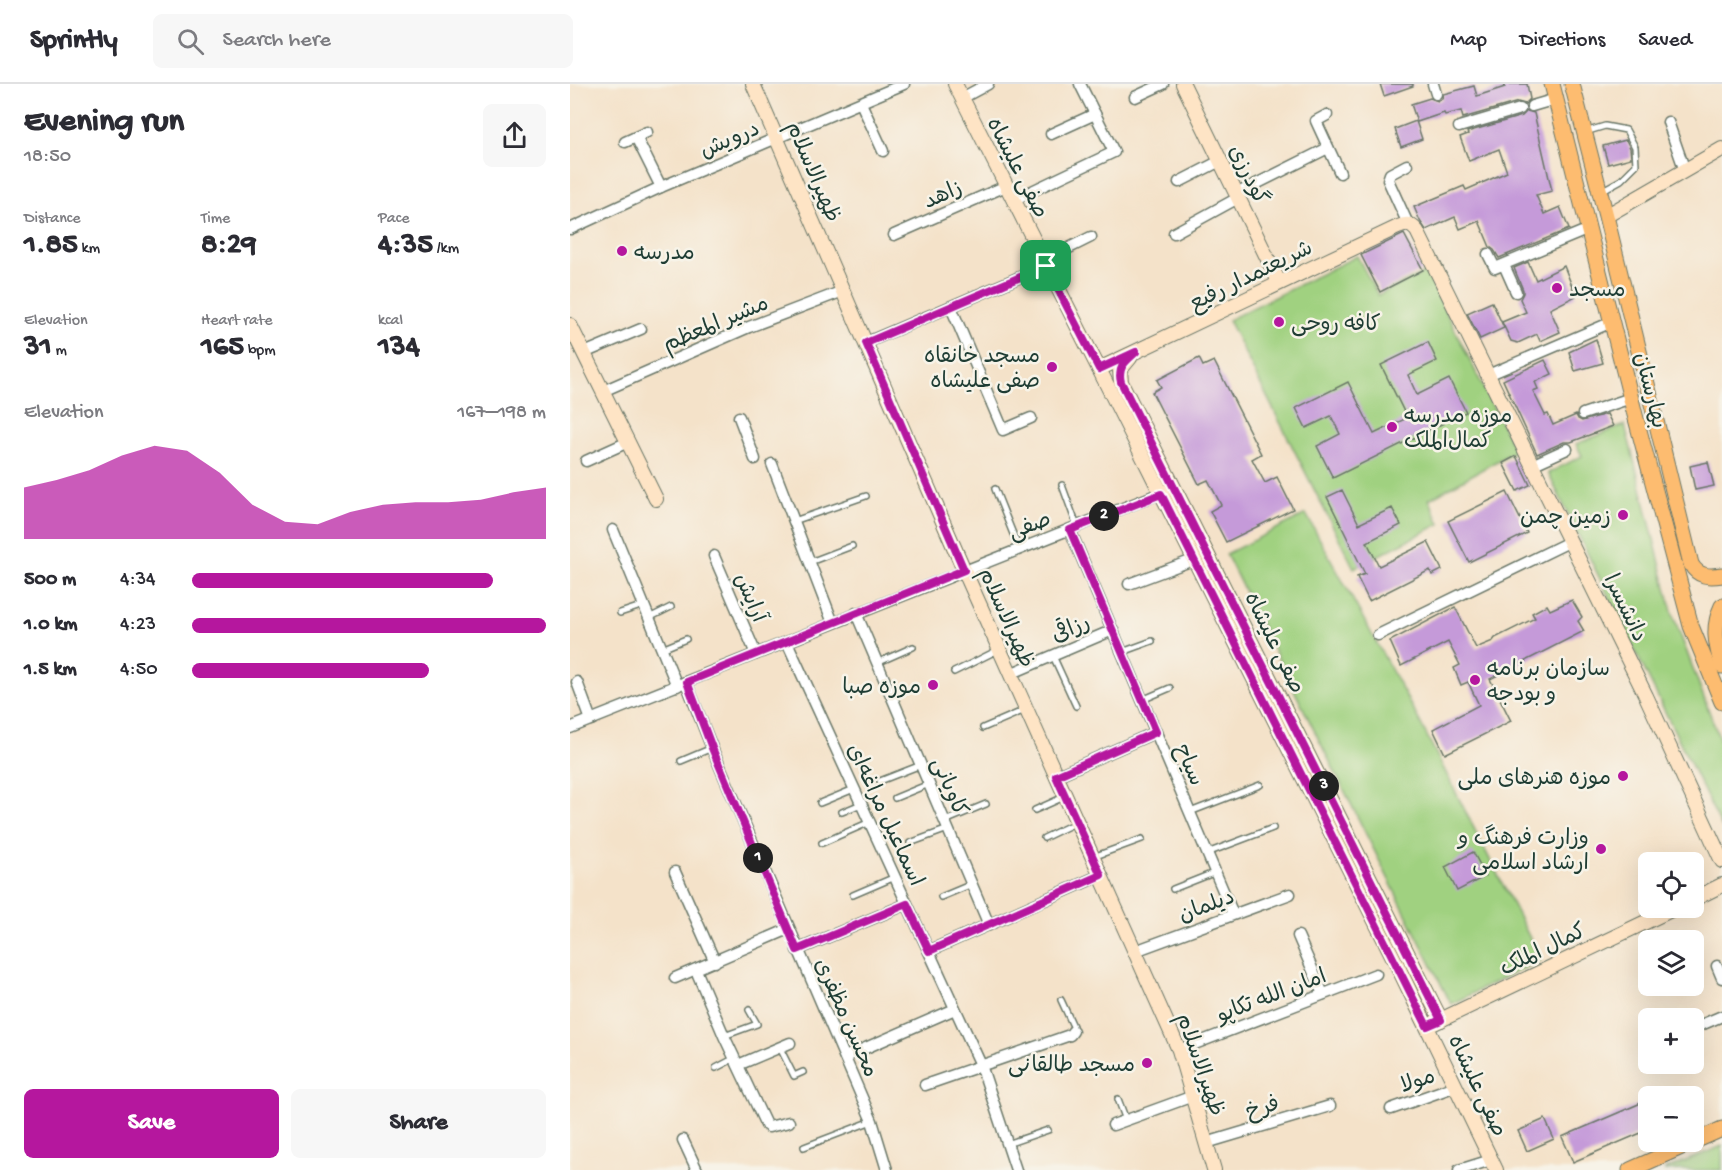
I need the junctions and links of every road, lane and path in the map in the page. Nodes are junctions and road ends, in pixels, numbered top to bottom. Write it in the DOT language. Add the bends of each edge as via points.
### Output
graph roads {
  1 [pos="753,84"];
  2 [pos="904,84"];
  3 [pos="955,84"];
  4 [pos="988,84"];
  5 [pos="1080,84"];
  6 [pos="1163,84"];
  7 [pos="1183,84"];
  8 [pos="1572,84"];
  9 [pos="1554,91"];
  10 [pos="962,98"];
  11 [pos="1135,98"];
  12 [pos="861,103"];
  13 [pos="1532,106"];
  14 [pos="1520,109"];
  15 [pos="1095,114"];
  16 [pos="1327,115"];
  17 [pos="1668,122"];
  18 [pos="1459,127"];
  19 [pos="648,132"];
  20 [pos="1584,132"];
  21 [pos="1051,134"];
  22 [pos="636,137"];
  23 [pos="778,139"];
  24 [pos="625,142"];
  25 [pos="1328,148"];
  26 [pos="1722,150"];
  27 [pos="883,151"];
  28 [pos="1220,161"];
  29 [pos="1407,165"];
  30 [pos="1686,171"];
  31 [pos="1340,173"];
  32 [pos="1179,182"];
  33 [pos="1006,186"];
  34 [pos="661,188"];
  35 [pos="1600,192"];
  36 [pos="1237,196"];
  37 [pos="1013,200"];
  38 [pos="1606,216"];
  39 [pos="1413,228"];
  40 [pos="570,229"];
  41 [pos="1589,229"];
  42 [pos="1174,232"];
  43 [pos="894,235"];
  44 [pos="1091,237"];
  45 [pos="1488,254"];
  46 [pos="1045,264"];
  47 [pos="1504,265"];
  48 [pos="1279,282"];
  49 [pos="843,291"];
  50 [pos="1516,292"];
  51 [pos="951,307"];
  52 [pos="1612,322"];
  53 [pos="570,325"];
  54 [pos="640,329"];
  55 [pos="866,343"];
  56 [pos="1136,352"];
  57 [pos="584,353"];
  58 [pos="1099,369"];
  59 [pos="1488,375"];
  60 [pos="603,391"];
  61 [pos="1631,398"];
  62 [pos="1583,414"];
  63 [pos="739,417"];
  64 [pos="1031,418"];
  65 [pos="628,442"];
  66 [pos="1567,449"];
  67 [pos="755,459"];
  68 [pos="586,461"];
  69 [pos="772,464"];
  70 [pos="1534,464"];
  71 [pos="1062,485"];
  72 [pos="1175,488"];
  73 [pos="995,489"];
  74 [pos="1161,494"];
  75 [pos="866,496"];
  76 [pos="656,499"];
  77 [pos="794,521"];
  78 [pos="1073,528"];
  79 [pos="613,530"];
  80 [pos="1571,541"];
  81 [pos="852,546"];
  82 [pos="1019,549"];
  83 [pos="714,556"];
  84 [pos="1193,560"];
  85 [pos="810,562"];
  86 [pos="964,570"];
  87 [pos="1722,575"];
  88 [pos="1129,584"];
  89 [pos="644,604"];
  90 [pos="1722,606"];
  91 [pos="671,607"];
  92 [pos="620,614"];
  93 [pos="856,614"];
  94 [pos="649,618"];
  95 [pos="833,623"];
  96 [pos="1113,630"];
  97 [pos="1378,635"];
  98 [pos="686,639"];
  99 [pos="1152,640"];
  100 [pos="786,642"];
  101 [pos="914,647"];
  102 [pos="662,649"];
  103 [pos="999,649"];
  104 [pos="1122,652"];
  105 [pos="756,654"];
  106 [pos="1053,656"];
  107 [pos="877,663"];
  108 [pos="1722,666"];
  109 [pos="954,672"];
  110 [pos="1010,674"];
  111 [pos="576,682"];
  112 [pos="682,684"];
  113 [pos="1170,688"];
  114 [pos="1142,700"];
  115 [pos="1722,702"];
  116 [pos="1076,706"];
  117 [pos="1026,709"];
  118 [pos="591,720"];
  119 [pos="570,728"];
  120 [pos="983,728"];
  121 [pos="1156,732"];
  122 [pos="712,748"];
  123 [pos="681,761"];
  124 [pos="921,765"];
  125 [pos="1056,776"];
  126 [pos="880,781"];
  127 [pos="929,784"];
  128 [pos="1260,785"];
  129 [pos="854,789"];
  130 [pos="1066,796"];
  131 [pos="895,798"];
  132 [pos="820,803"];
  133 [pos="861,804"];
  134 [pos="986,804"];
  135 [pos="1035,810"];
  136 [pos="842,812"];
  137 [pos="1190,812"];
  138 [pos="870,822"];
  139 [pos="1077,822"];
  140 [pos="947,825"];
  141 [pos="1273,828"];
  142 [pos="1044,838"];
  143 [pos="1142,839"];
  144 [pos="822,843"];
  145 [pos="910,843"];
  146 [pos="1207,853"];
  147 [pos="1721,854"];
  148 [pos="1093,857"];
  149 [pos="675,872"];
  150 [pos="1216,872"];
  151 [pos="1101,875"];
  152 [pos="895,877"];
  153 [pos="1722,883"];
  154 [pos="972,884"];
  155 [pos="1173,889"];
  156 [pos="1704,893"];
  157 [pos="1290,894"];
  158 [pos="853,895"];
  159 [pos="941,897"];
  160 [pos="907,904"];
  161 [pos="1233,914"];
  162 [pos="1654,918"];
  163 [pos="989,925"];
  164 [pos="789,929"];
  165 [pos="1299,936"];
  166 [pos="797,950"];
  167 [pos="929,951"];
  168 [pos="1135,951"];
  169 [pos="715,962"];
  170 [pos="1717,966"];
  171 [pos="696,970"];
  172 [pos="1376,974"];
  173 [pos="675,978"];
  174 [pos="1722,978"];
  175 [pos="1323,994"];
  176 [pos="1061,1000"];
  177 [pos="955,1009"];
  178 [pos="749,1010"];
  179 [pos="1722,1016"];
  180 [pos="1441,1020"];
  181 [pos="1704,1024"];
  182 [pos="1427,1026"];
  183 [pos="1073,1031"];
  184 [pos="724,1036"];
  185 [pos="785,1045"];
  186 [pos="1179,1050"];
  187 [pos="845,1057"];
  188 [pos="737,1061"];
  189 [pos="981,1065"];
  190 [pos="716,1068"];
  191 [pos="802,1072"];
  192 [pos="925,1085"];
  193 [pos="1456,1086"];
  194 [pos="1192,1096"];
  195 [pos="1118,1099"];
  196 [pos="1330,1106"];
  197 [pos="1391,1109"];
  198 [pos="872,1121"];
  199 [pos="1126,1121"];
  200 [pos="789,1122"];
  201 [pos="1113,1125"];
  202 [pos="1722,1129"];
  203 [pos="1048,1130"];
  204 [pos="683,1140"];
  205 [pos="1206,1143"];
  206 [pos="1007,1144"];
  207 [pos="804,1147"];
  208 [pos="1494,1165"];
  209 [pos="697,1170"];
  210 [pos="887,1170"];
  211 [pos="1016,1170"];
  212 [pos="1214,1170"];
  213 [pos="1459,1170"];
  214 [pos="1630,1170"];
  1 -- 23 [label="street, ظهیرالاسلام"];
  2 -- 12 [label="street, درویش"];
  3 -- 10 [label="street, صفی علیشاه"];
  4 -- 10 [label="street"];
  5 -- 15 [label="street"];
  6 -- 11 [label="street"];
  7 -- 28 [label="street, گودرزی"];
  8 -- 20 [label="main road, بهارستان"];
  9 -- 13 [label="street"];
  9 -- 41 [label="main road, بهارستان"];
  10 -- 33 [label="street, صفی علیشاه"];
  12 -- 23 [label="street, درویش"];
  12 -- 27 [label="street"];
  14 -- 18 [label="street"];
  15 -- 21 [label="street"];
  15 -- 37 [label="street" via="1114,152"];
  16 -- 25 [label="street" via="1316,122"];
  17 -- 30 [label="street"];
  19 -- 22 [label="street"];
  20 -- 35 [label="main road, بهارستان"];
  20 -- 35 [label="lane" via="1605,126 1626,130 1635,147 1636,165"];
  22 -- 24 [label="street"];
  22 -- 34 [label="street"];
  23 -- 34 [label="street, درویش"];
  23 -- 49 [label="street, ظهیرالاسلام"];
  25 -- 31 [label="street"];
  25 -- 36 [label="street"];
  26 -- 30 [label="street"];
  28 -- 32 [label="street"];
  28 -- 36 [label="street, گودرزی"];
  29 -- 39 [label="street" via="1390,174 1388,180"];
  30 -- 38 [label="street"];
  33 -- 37 [label="street, صفی علیشاه"];
  33 -- 43 [label="street, زاهد"];
  34 -- 40 [label="street, درویش"];
  35 -- 38 [label="main road, بهارستان"];
  36 -- 42 [label="street"];
  36 -- 48 [label="street, گودرزی"];
  37 -- 46 [label="street, صفی علیشاه"];
  38 -- 87 [label="main road, بهارستان" via="1691,564 1709,577"];
  39 -- 48 [label="street, شریعتمدار رفیع" via="1398,227"];
  39 -- 59 [label="street, دانشسرا"];
  41 -- 47 [label="street"];
  41 -- 52 [label="main road, بهارستان"];
  44 -- 46 [label="street"];
  45 -- 47 [label="street" via="1495,268"];
  46 -- 51 [label="street"];
  46 -- 58 [label="street, صفی علیشاه"];
  47 -- 50 [label="street"];
  48 -- 56 [label="street, شریعتمدار رفیع"];
  49 -- 55 [label="street, ظهیرالاسلام"];
  49 -- 60 [label="street, مشیر المعظم"];
  51 -- 55 [label="street"];
  51 -- 64 [label="street" via="1003,430"];
  52 -- 59 [label="street"];
  52 -- 61 [label="main road, بهارستان"];
  53 -- 57 [label="street"];
  54 -- 57 [label="street"];
  55 -- 86 [label="street, ظهیرالاسلام"];
  56 -- 58 [label="street, شریعتمدار رفیع"];
  56 -- 72 [label="street, صفی علیشاه" via="1121,367 1120,378"];
  57 -- 60 [label="street"];
  58 -- 74 [label="street, صفی علیشاه"];
  59 -- 70 [label="street, دانشسرا"];
  60 -- 65 [label="street"];
  61 -- 62 [label="street"];
  61 -- 115 [label="main road, بهارستان" via="1691,626"];
  63 -- 67 [label="street"];
  65 -- 68 [label="street"];
  65 -- 76 [label="street"];
  66 -- 70 [label="street"];
  69 -- 77 [label="street"];
  70 -- 80 [label="street, دانشسرا"];
  71 -- 78 [label="lane"];
  72 -- 74 [label="street, صفی"];
  72 -- 180 [label="street, صفی علیشاه"];
  73 -- 82 [label="lane"];
  74 -- 78 [label="street, صفی"];
  74 -- 84 [label="street, صفی علیشاه"];
  75 -- 77 [label="lane"];
  77 -- 85 [label="street"];
  78 -- 82 [label="street, صفی"];
  78 -- 96 [label="street, سیاح"];
  79 -- 89 [label="street, محسن مظفری"];
  80 -- 97 [label="street"];
  80 -- 147 [label="street, دانشسرا"];
  81 -- 85 [label="lane"];
  82 -- 86 [label="street, صفی"];
  83 -- 105 [label="street, آرایش"];
  84 -- 88 [label="street"];
  84 -- 182 [label="street, صفی علیشاه"];
  85 -- 95 [label="street"];
  86 -- 93 [label="street, صفی"];
  86 -- 103 [label="street, ظهیرالاسلام"];
  89 -- 92 [label="lane"];
  89 -- 94 [label="street, محسن مظفری"];
  90 -- 108 [label="main road" via="1715,629"];
  91 -- 94 [label="lane"];
  93 -- 95 [label="street, صفی"];
  93 -- 107 [label="street, کاویانی"];
  94 -- 102 [label="street, محسن مظفری"];
  95 -- 100 [label="street, صفی"];
  96 -- 104 [label="street, سیاح"];
  96 -- 106 [label="street, رزاقی"];
  98 -- 102 [label="lane"];
  99 -- 104 [label="lane"];
  100 -- 105 [label="street, صفی"];
  100 -- 129 [label="street, اسماعیل مراغه‌ای"];
  101 -- 107 [label="lane"];
  102 -- 112 [label="street, محسن مظفری"];
  103 -- 109 [label="lane"];
  103 -- 110 [label="street, ظهیرالاسلام"];
  104 -- 114 [label="street, سیاح"];
  105 -- 112 [label="street, صفی"];
  106 -- 110 [label="street, رزاقی"];
  106 -- 116 [label="lane"];
  107 -- 124 [label="street, کاویانی"];
  110 -- 117 [label="street, ظهیرالاسلام"];
  111 -- 118 [label="street"];
  112 -- 118 [label="street, صفی"];
  112 -- 122 [label="street, محسن مظفری"];
  113 -- 114 [label="lane"];
  114 -- 121 [label="street, سیاح"];
  117 -- 120 [label="lane"];
  117 -- 125 [label="street, ظهیرالاسلام"];
  118 -- 119 [label="street, صفی"];
  121 -- 125 [label="street"];
  121 -- 137 [label="street, سیاح"];
  122 -- 123 [label="lane"];
  122 -- 164 [label="street, محسن مظفری"];
  124 -- 126 [label="lane"];
  124 -- 127 [label="street, کاویانی"];
  125 -- 130 [label="street, ظهیرالاسلام"];
  127 -- 131 [label="lane"];
  127 -- 140 [label="street, کاویانی"];
  128 -- 137 [label="lane"];
  129 -- 132 [label="lane"];
  129 -- 133 [label="street, اسماعیل مراغه‌ای"];
  130 -- 135 [label="lane"];
  130 -- 139 [label="street, ظهیرالاسلام"];
  133 -- 136 [label="lane"];
  133 -- 138 [label="street, اسماعیل مراغه‌ای"];
  134 -- 140 [label="lane"];
  137 -- 146 [label="street, سیاح"];
  138 -- 144 [label="lane"];
  138 -- 152 [label="street, اسماعیل مراغه‌ای"];
  139 -- 142 [label="lane"];
  139 -- 148 [label="street, ظهیرالاسلام"];
  140 -- 145 [label="lane"];
  140 -- 154 [label="street, کاویانی"];
  141 -- 146 [label="lane"];
  143 -- 148 [label="lane"];
  146 -- 150 [label="street, سیاح"];
  148 -- 151 [label="street, ظهیرالاسلام"];
  149 -- 169 [label="street"];
  150 -- 155 [label="lane"];
  150 -- 161 [label="street, سیاح"];
  151 -- 163 [label="street"];
  151 -- 168 [label="street, ظهیرالاسلام"];
  152 -- 158 [label="lane"];
  152 -- 160 [label="street, اسماعیل مراغه‌ای"];
  153 -- 156 [label="street"];
  154 -- 159 [label="lane"];
  154 -- 163 [label="street, کاویانی"];
  157 -- 161 [label="street, دیلمان"];
  160 -- 166 [label="street"];
  160 -- 167 [label="street, اسماعیل مراغه‌ای"];
  161 -- 168 [label="street, دیلمان"];
  162 -- 180 [label="street, کمال الملک"];
  163 -- 167 [label="street"];
  164 -- 166 [label="street, محسن مظفری"];
  164 -- 169 [label="street"];
  165 -- 175 [label="street"];
  166 -- 187 [label="street, محسن مظفری"];
  167 -- 177 [label="street, اسماعیل مراغه‌ای"];
  168 -- 186 [label="street, ظهیرالاسلام"];
  169 -- 171 [label="street"];
  170 -- 174 [label="street"];
  171 -- 173 [label="street"];
  171 -- 184 [label="street"];
  172 -- 175 [label="street, امان الله تکاپو"];
  175 -- 186 [label="street, امان الله تکاپو"];
  176 -- 183 [label="lane"];
  177 -- 187 [label="street"];
  177 -- 189 [label="street, اسماعیل مراغه‌ای"];
  178 -- 184 [label="lane" via="757,1024"];
  179 -- 181 [label="street"];
  180 -- 182 [label="street, کمال الملک"];
  182 -- 193 [label="street, صفی علیشاه"];
  183 -- 189 [label="street"];
  184 -- 188 [label="street"];
  185 -- 188 [label="street"];
  185 -- 191 [label="lane" via="794,1076"];
  186 -- 194 [label="street, ظهیرالاسلام"];
  187 -- 198 [label="street, محسن مظفری"];
  188 -- 190 [label="lane"];
  188 -- 200 [label="street" via="766,1125"];
  189 -- 192 [label="street"];
  189 -- 206 [label="street, اسماعیل مراغه‌ای"];
  193 -- 197 [label="street, مولا"];
  193 -- 208 [label="street, صفی علیشاه"];
  194 -- 199 [label="street"];
  194 -- 205 [label="street, ظهیرالاسلام"];
  195 -- 199 [label="lane"];
  196 -- 205 [label="street, فرخ"];
  198 -- 207 [label="lane"];
  198 -- 210 [label="street, محسن مظفری"];
  199 -- 201 [label="street"];
  202 -- 214 [label="main road"];
  203 -- 206 [label="lane"];
  204 -- 209 [label="street"];
  205 -- 212 [label="street, ظهیرالاسلام"];
  206 -- 211 [label="street, اسماعیل مراغه‌ای"];
  208 -- 213 [label="street"];
}
